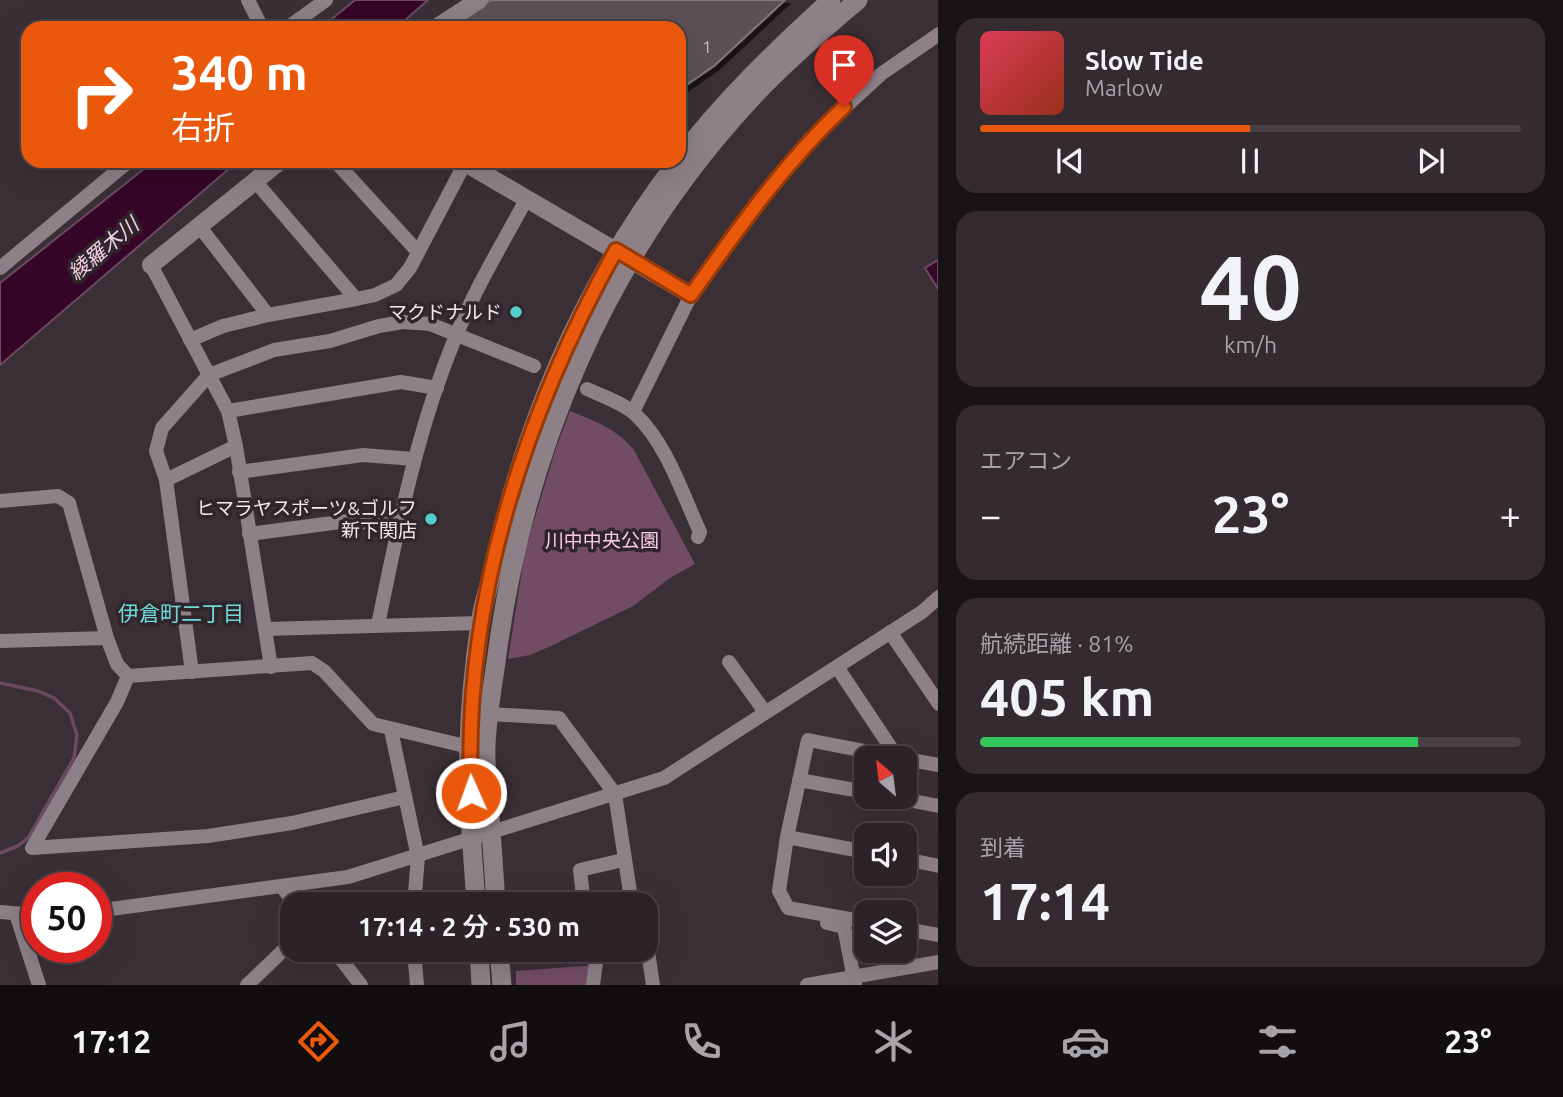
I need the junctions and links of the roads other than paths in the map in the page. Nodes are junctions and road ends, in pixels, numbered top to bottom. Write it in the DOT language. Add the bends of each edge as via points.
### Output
graph roads {
  1 [pos="248,0"];
  2 [pos="326,0"];
  3 [pos="479,0"];
  4 [pos="831,0"];
  5 [pos="858,0"];
  6 [pos="258,21"];
  7 [pos="297,21"];
  8 [pos="447,21"];
  9 [pos="938,34"];
  10 [pos="686,150"];
  11 [pos="121,168"];
  12 [pos="271,168"];
  13 [pos="341,168"];
  14 [pos="461,168"];
  15 [pos="474,168"];
  16 [pos="673,168"];
  17 [pos="255,181"];
  18 [pos="527,198"];
  19 [pos="200,228"];
  20 [pos="418,252"];
  21 [pos="624,254"];
  22 [pos="151,265"];
  23 [pos="0,268"];
  24 [pos="691,295"];
  25 [pos="356,299"];
  26 [pos="268,315"];
  27 [pos="456,334"];
  28 [pos="190,340"];
  29 [pos="534,366"];
  30 [pos="209,375"];
  31 [pos="437,388"];
  32 [pos="587,389"];
  33 [pos="228,411"];
  34 [pos="633,412"];
  35 [pos="236,446"];
  36 [pos="414,459"];
  37 [pos="239,472"];
  38 [pos="166,480"];
  39 [pos="0,501"];
  40 [pos="398,525"];
  41 [pos="249,534"];
  42 [pos="698,537"];
  43 [pos="938,599"];
  44 [pos="480,623"];
  45 [pos="378,625"];
  46 [pos="265,629"];
  47 [pos="890,632"];
  48 [pos="107,638"];
  49 [pos="0,640"];
  50 [pos="729,662"];
  51 [pos="271,667"];
  52 [pos="837,667"];
  53 [pos="192,672"];
  54 [pos="128,676"];
  55 [pos="938,704"];
  56 [pos="765,712"];
  57 [pos="489,714"];
  58 [pos="391,730"];
  59 [pos="893,746"];
  60 [pos="469,747"];
  61 [pos="854,749"];
  62 [pos="917,761"];
  63 [pos="938,765"];
  64 [pos="799,780"];
  65 [pos="854,790"];
  66 [pos="615,794"];
  67 [pos="405,797"];
  68 [pos="917,802"];
  69 [pos="938,806"];
  70 [pos="482,836"];
  71 [pos="787,837"];
  72 [pos="854,850"];
  73 [pos="418,857"];
  74 [pos="623,860"];
  75 [pos="917,862"];
  76 [pos="938,866"];
  77 [pos="282,887"];
  78 [pos="286,892"];
  79 [pos="415,892"];
  80 [pos="477,892"];
  81 [pos="493,892"];
  82 [pos="583,892"];
  83 [pos="629,892"];
  84 [pos="112,909"];
  85 [pos="803,911"];
  86 [pos="0,912"];
  87 [pos="16,914"];
  88 [pos="21,914"];
  89 [pos="854,920"];
  90 [pos="917,931"];
  91 [pos="938,935"];
  92 [pos="280,953"];
  93 [pos="938,961"];
  94 [pos="343,962"];
  95 [pos="415,962"];
  96 [pos="480,962"];
  97 [pos="500,962"];
  98 [pos="596,962"];
  99 [pos="650,962"];
  100 [pos="854,981"];
  101 [pos="39,985"];
  102 [pos="247,985"];
  103 [pos="361,985"];
  104 [pos="417,985"];
  105 [pos="481,985"];
  106 [pos="502,985"];
  107 [pos="593,985"];
  108 [pos="653,985"];
  109 [pos="807,985"];
  1 -- 6 [label="street"];
  2 -- 7 [label="street"];
  3 -- 8 [label="street"];
  4 -- 10 [label="main road" via="760,65"];
  5 -- 21 [label="main road" via="749,101"];
  9 -- 24 [label="street" via="881,74 808,140"];
  11 -- 23 [label="street"];
  12 -- 17 [label="street"];
  13 -- 20 [label="street"];
  14 -- 20 [label="street"];
  15 -- 18 [label="street"];
  16 -- 21 [label="main road"];
  17 -- 19 [label="street"];
  17 -- 25 [label="street"];
  18 -- 21 [label="street"];
  18 -- 27 [label="street"];
  19 -- 22 [label="street"];
  19 -- 26 [label="street"];
  20 -- 25 [label="street" via="396,285"];
  21 -- 24 [label="street"];
  21 -- 44 [label="main road" via="584,307 543,399 509,500"];
  21 -- 57 [label="main road" via="530,490 506,589"];
  22 -- 28 [label="street"];
  24 -- 34 [label="street"];
  25 -- 26 [label="street"];
  26 -- 28 [label="street"];
  27 -- 29 [label="street"];
  27 -- 30 [label="street" via="430,324 403,322 274,350"];
  27 -- 31 [label="street"];
  28 -- 30 [label="street"];
  30 -- 33 [label="street"];
  30 -- 38 [label="street" via="162,428 156,451"];
  31 -- 33 [label="street" via="401,383"];
  31 -- 36 [label="street"];
  32 -- 34 [label="street"];
  33 -- 35 [label="street"];
  34 -- 42 [label="street" via="670,466 700,532"];
  35 -- 37 [label="street"];
  35 -- 38 [label="street"];
  36 -- 37 [label="street" via="363,455"];
  36 -- 40 [label="street"];
  37 -- 41 [label="street"];
  38 -- 53 [label="street"];
  39 -- 48 [label="street" via="58,496 69,503"];
  40 -- 41 [label="street" via="348,521"];
  40 -- 45 [label="street"];
  41 -- 46 [label="street"];
  43 -- 47 [label="street"];
  44 -- 45 [label="street"];
  44 -- 60 [label="main road"];
  45 -- 46 [label="street"];
  46 -- 51 [label="street"];
  47 -- 52 [label="street"];
  47 -- 55 [label="street"];
  48 -- 49 [label="street"];
  48 -- 54 [label="street" via="117,664"];
  50 -- 56 [label="street"];
  51 -- 53 [label="street"];
  51 -- 58 [label="street" via="312,663 373,724"];
  52 -- 56 [label="street"];
  52 -- 59 [label="street"];
  53 -- 54 [label="street"];
  54 -- 67 [label="street" via="32,848 208,836 292,823"];
  56 -- 66 [label="street" via="664,778"];
  57 -- 66 [label="street" via="559,718"];
  57 -- 70 [label="main road"];
  58 -- 60 [label="street"];
  58 -- 67 [label="street"];
  60 -- 70 [label="main road"];
  61 -- 64 [label="street" via="808,740"];
  62 -- 63 [label="street"];
  64 -- 65 [label="street"];
  64 -- 71 [label="street"];
  66 -- 70 [label="street"];
  66 -- 74 [label="street"];
  67 -- 73 [label="street"];
  68 -- 69 [label="street"];
  70 -- 73 [label="street"];
  70 -- 80 [label="main road"];
  70 -- 81 [label="main road"];
  71 -- 72 [label="street"];
  71 -- 85 [label="street" via="779,891 788,908"];
  73 -- 77 [label="street" via="348,877"];
  73 -- 79 [label="street"];
  74 -- 82 [label="street" via="580,870"];
  74 -- 83 [label="street"];
  75 -- 76 [label="street"];
  77 -- 78 [label="street"];
  77 -- 84 [label="street"];
  85 -- 89 [label="street"];
  85 -- 100 [label="street" via="815,920 844,927"];
  86 -- 87 [label="street"];
  87 -- 88 [label="street"];
  87 -- 101 [label="street"];
  90 -- 91 [label="street"];
  92 -- 102 [label="street"];
  93 -- 100 [label="street"];
  94 -- 103 [label="street"];
  95 -- 104 [label="street"];
  96 -- 105 [label="main road"];
  97 -- 106 [label="main road"];
  98 -- 107 [label="street"];
  99 -- 108 [label="street"];
  100 -- 109 [label="street"];
}
